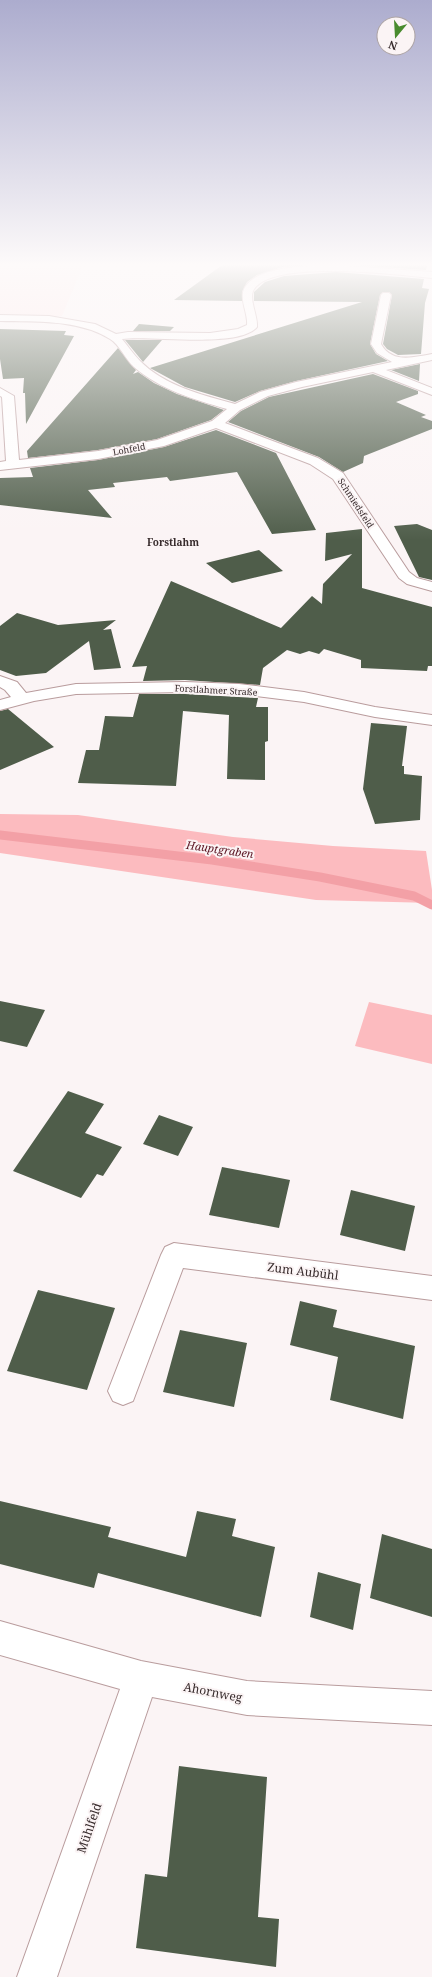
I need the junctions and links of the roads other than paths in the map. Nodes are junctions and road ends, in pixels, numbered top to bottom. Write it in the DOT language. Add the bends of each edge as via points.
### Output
graph roads {
  1 [pos="130,355"];
  2 [pos="388,355"];
  3 [pos="432,357"];
  4 [pos="404,363"];
  5 [pos="375,369"];
  6 [pos="0,390"];
  7 [pos="432,392"];
  8 [pos="236,408"];
  9 [pos="216,424"];
  10 [pos="13,465"];
  11 [pos="0,466"];
  12 [pos="432,587"];
  13 [pos="0,681"];
  14 [pos="22,699"];
  15 [pos="0,705"];
  16 [pos="432,720"];
  17 [pos="432,1288"];
  18 [pos="123,1391"];
  19 [pos="0,1638"];
  20 [pos="141,1678"];
  21 [pos="432,1708"];
  22 [pos="37,1977"];
  1 -- 8 [label="street" via="156,379"];
  2 -- 4 [label="street"];
  3 -- 4 [label="street, Lohfeld"];
  4 -- 5 [label="street, Lohfeld"];
  5 -- 7 [label="street"];
  5 -- 8 [label="street, Lohfeld" via="264,394"];
  6 -- 10 [label="street" via="8,396"];
  8 -- 9 [label="street, Lohfeld"];
  9 -- 10 [label="street, Lohfeld" via="160,443 98,455"];
  9 -- 12 [label="street, Schmiedsfeld" via="314,461 338,476 397,567 412,581"];
  10 -- 11 [label="street, Lohfeld"];
  13 -- 14 [label="street" via="11,686"];
  14 -- 15 [label="street, Forstlahmer Straße"];
  14 -- 16 [label="street, Forstlahmer Straße" via="76,689 239,689 304,697 375,712"];
  17 -- 18 [label="street, Zum Aubühl" via="174,1255"];
  19 -- 20 [label="street, Ahornweg"];
  20 -- 21 [label="street, Ahornweg" via="247,1698"];
  20 -- 22 [label="street, Mühlfeld"];
}
